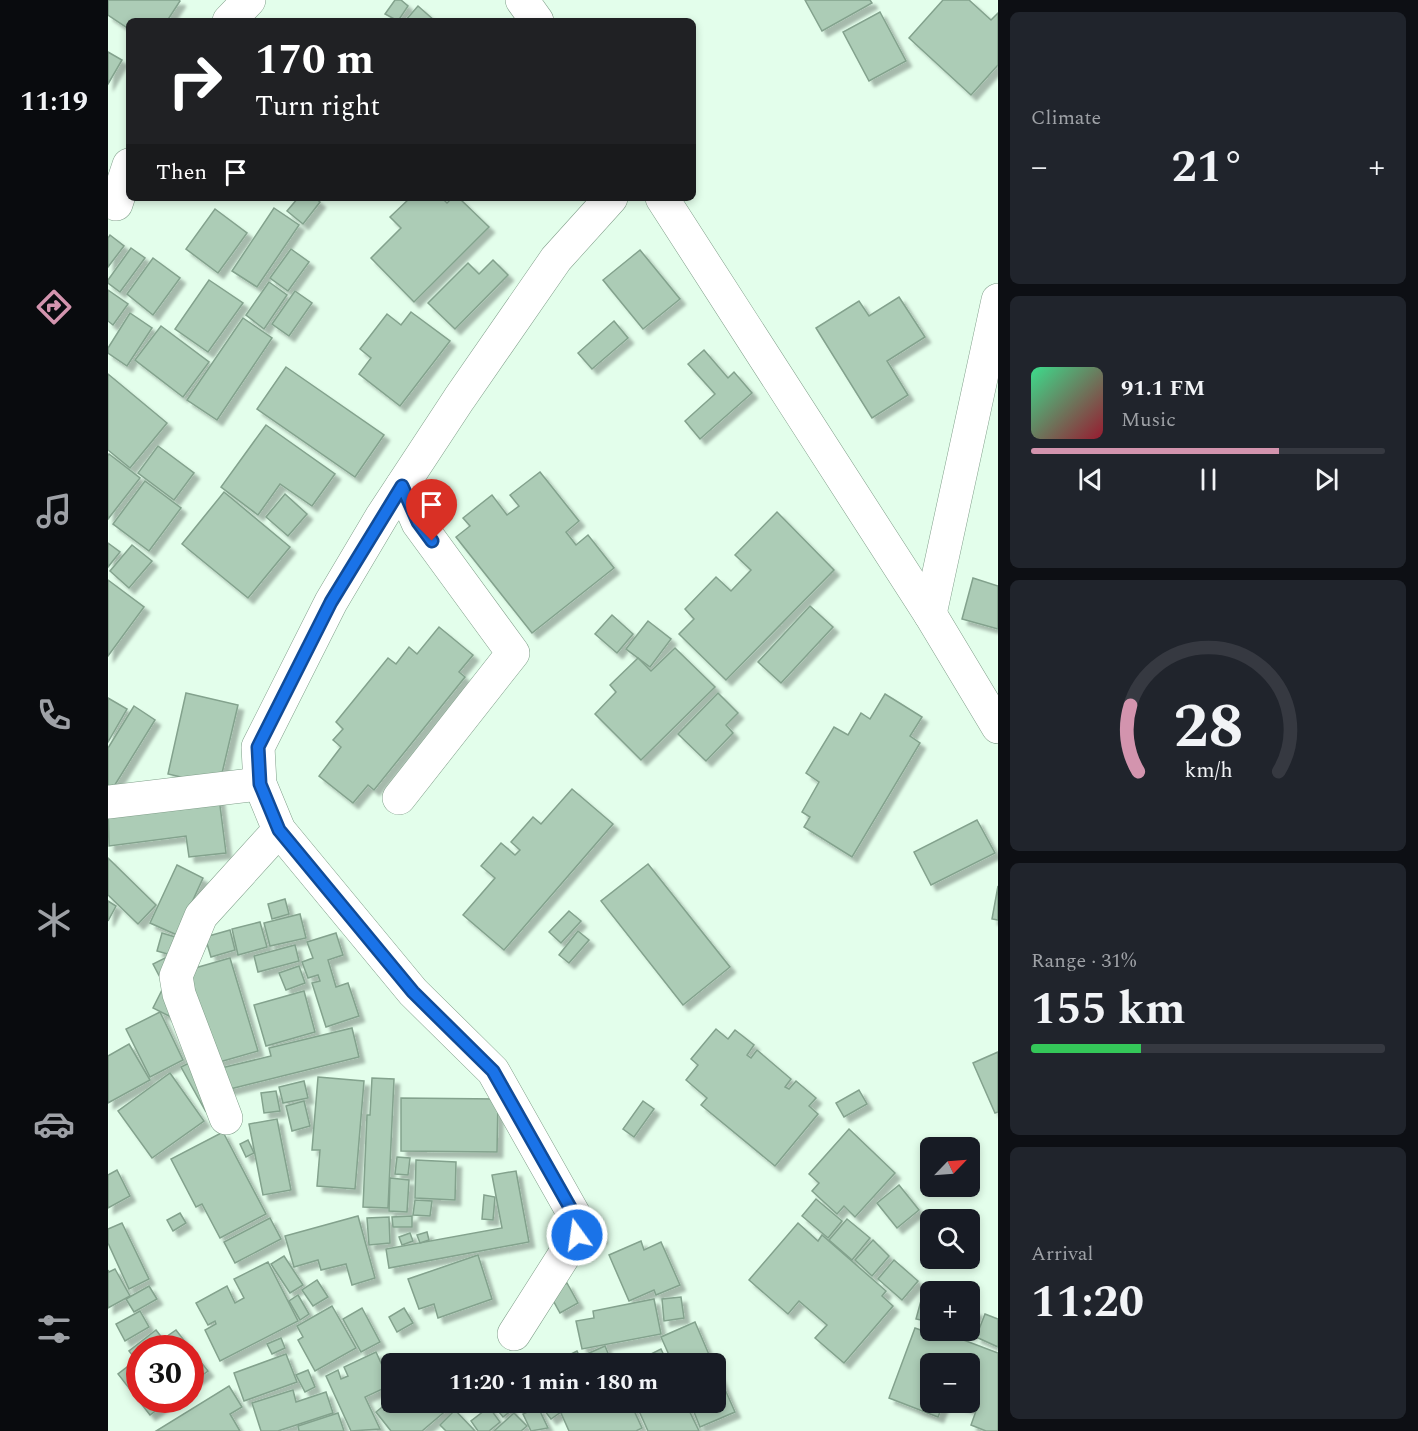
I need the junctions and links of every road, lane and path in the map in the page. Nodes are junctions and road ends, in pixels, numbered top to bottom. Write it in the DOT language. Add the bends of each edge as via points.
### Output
graph roads {
  1 [pos="249,0"];
  2 [pos="522,0"];
  3 [pos="232,18"];
  4 [pos="535,18"];
  5 [pos="126,174"];
  6 [pos="608,201"];
  7 [pos="664,201"];
  8 [pos="116,204"];
  9 [pos="998,300"];
  10 [pos="402,486"];
  11 [pos="930,614"];
  12 [pos="998,728"];
  13 [pos="260,784"];
  14 [pos="399,798"];
  15 [pos="108,802"];
  16 [pos="279,830"];
  17 [pos="226,1118"];
  18 [pos="514,1334"];
  1 -- 3 [label="street"];
  2 -- 4 [label="street"];
  5 -- 8 [label="street"];
  6 -- 10 [label="street" via="556,259"];
  7 -- 11 [label="street"];
  9 -- 11 [label="street"];
  10 -- 13 [label="street" via="331,602 258,747"];
  10 -- 14 [label="street" via="418,522 513,653"];
  11 -- 12 [label="street"];
  13 -- 15 [label="street"];
  13 -- 16 [label="street"];
  16 -- 17 [label="street" via="201,916 176,976 179,994"];
  16 -- 18 [label="street" via="413,992 493,1071 576,1218 577,1235"];
}
